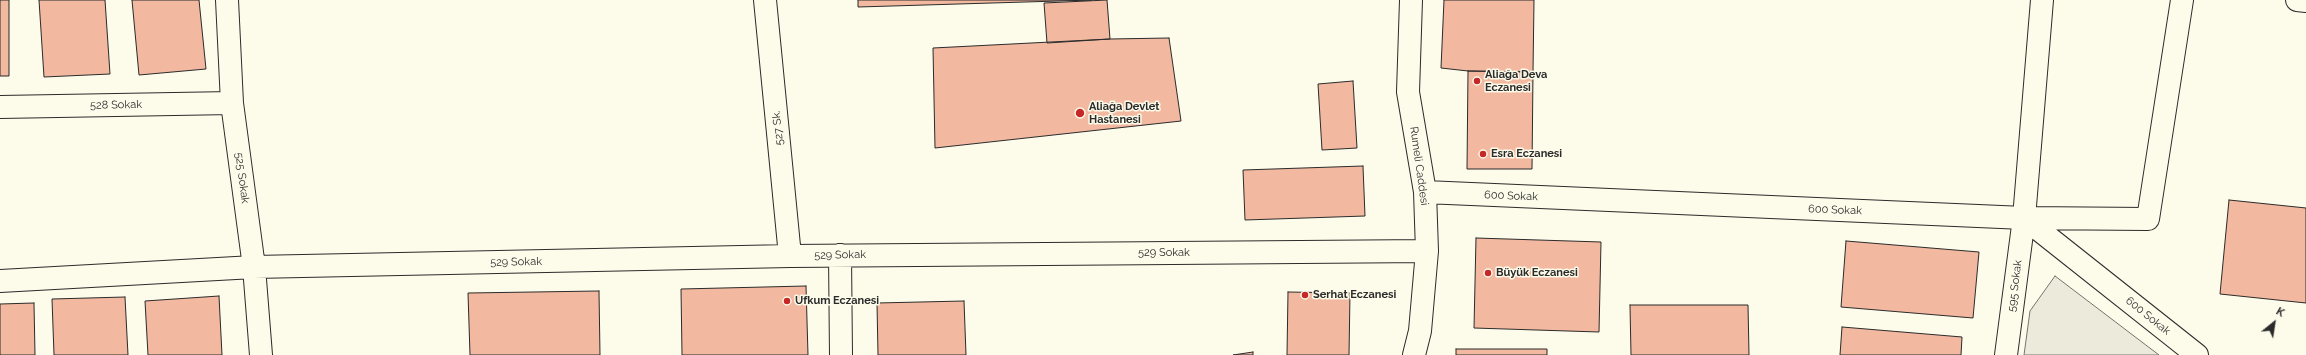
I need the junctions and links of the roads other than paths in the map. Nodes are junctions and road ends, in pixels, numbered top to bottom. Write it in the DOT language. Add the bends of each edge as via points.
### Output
graph roads {
  1 [pos="227,0"];
  2 [pos="766,0"];
  3 [pos="1411,0"];
  4 [pos="2042,0"];
  5 [pos="2182,0"];
  6 [pos="2297,0"];
  7 [pos="2306,1"];
  8 [pos="232,103"];
  9 [pos="0,108"];
  10 [pos="1425,192"];
  11 [pos="2024,218"];
  12 [pos="1427,251"];
  13 [pos="840,255"];
  14 [pos="790,256"];
  15 [pos="254,267"];
  16 [pos="0,282"];
  17 [pos="261,355"];
  18 [pos="841,355"];
  19 [pos="1414,355"];
  20 [pos="2006,355"];
  21 [pos="2197,355"];
  1 -- 8 [label="street, 525 Sokak"];
  2 -- 14 [label="street, 527 Sk."];
  3 -- 10 [label="street, Rumeli Caddesi" via="1408,92"];
  4 -- 11 [label="street, 595 Sokak"];
  5 -- 11 [label="street" via="2148,219"];
  6 -- 7 [label="street"];
  8 -- 9 [label="street, 528 Sokak"];
  8 -- 15 [label="street, 525 Sokak"];
  10 -- 11 [label="street, 600 Sokak"];
  10 -- 12 [label="street, Rumeli Caddesi"];
  11 -- 20 [label="street, 595 Sokak"];
  11 -- 21 [label="street, 600 Sokak"];
  12 -- 13 [label="street, 529 Sokak"];
  12 -- 19 [label="street, Rumeli Caddesi" via="1420,331"];
  13 -- 14 [label="street, 529 Sokak"];
  13 -- 18 [label="street"];
  14 -- 15 [label="street, 529 Sokak"];
  15 -- 16 [label="street, 529 Sokak"];
  15 -- 17 [label="street, 525 Sokak"];
}
